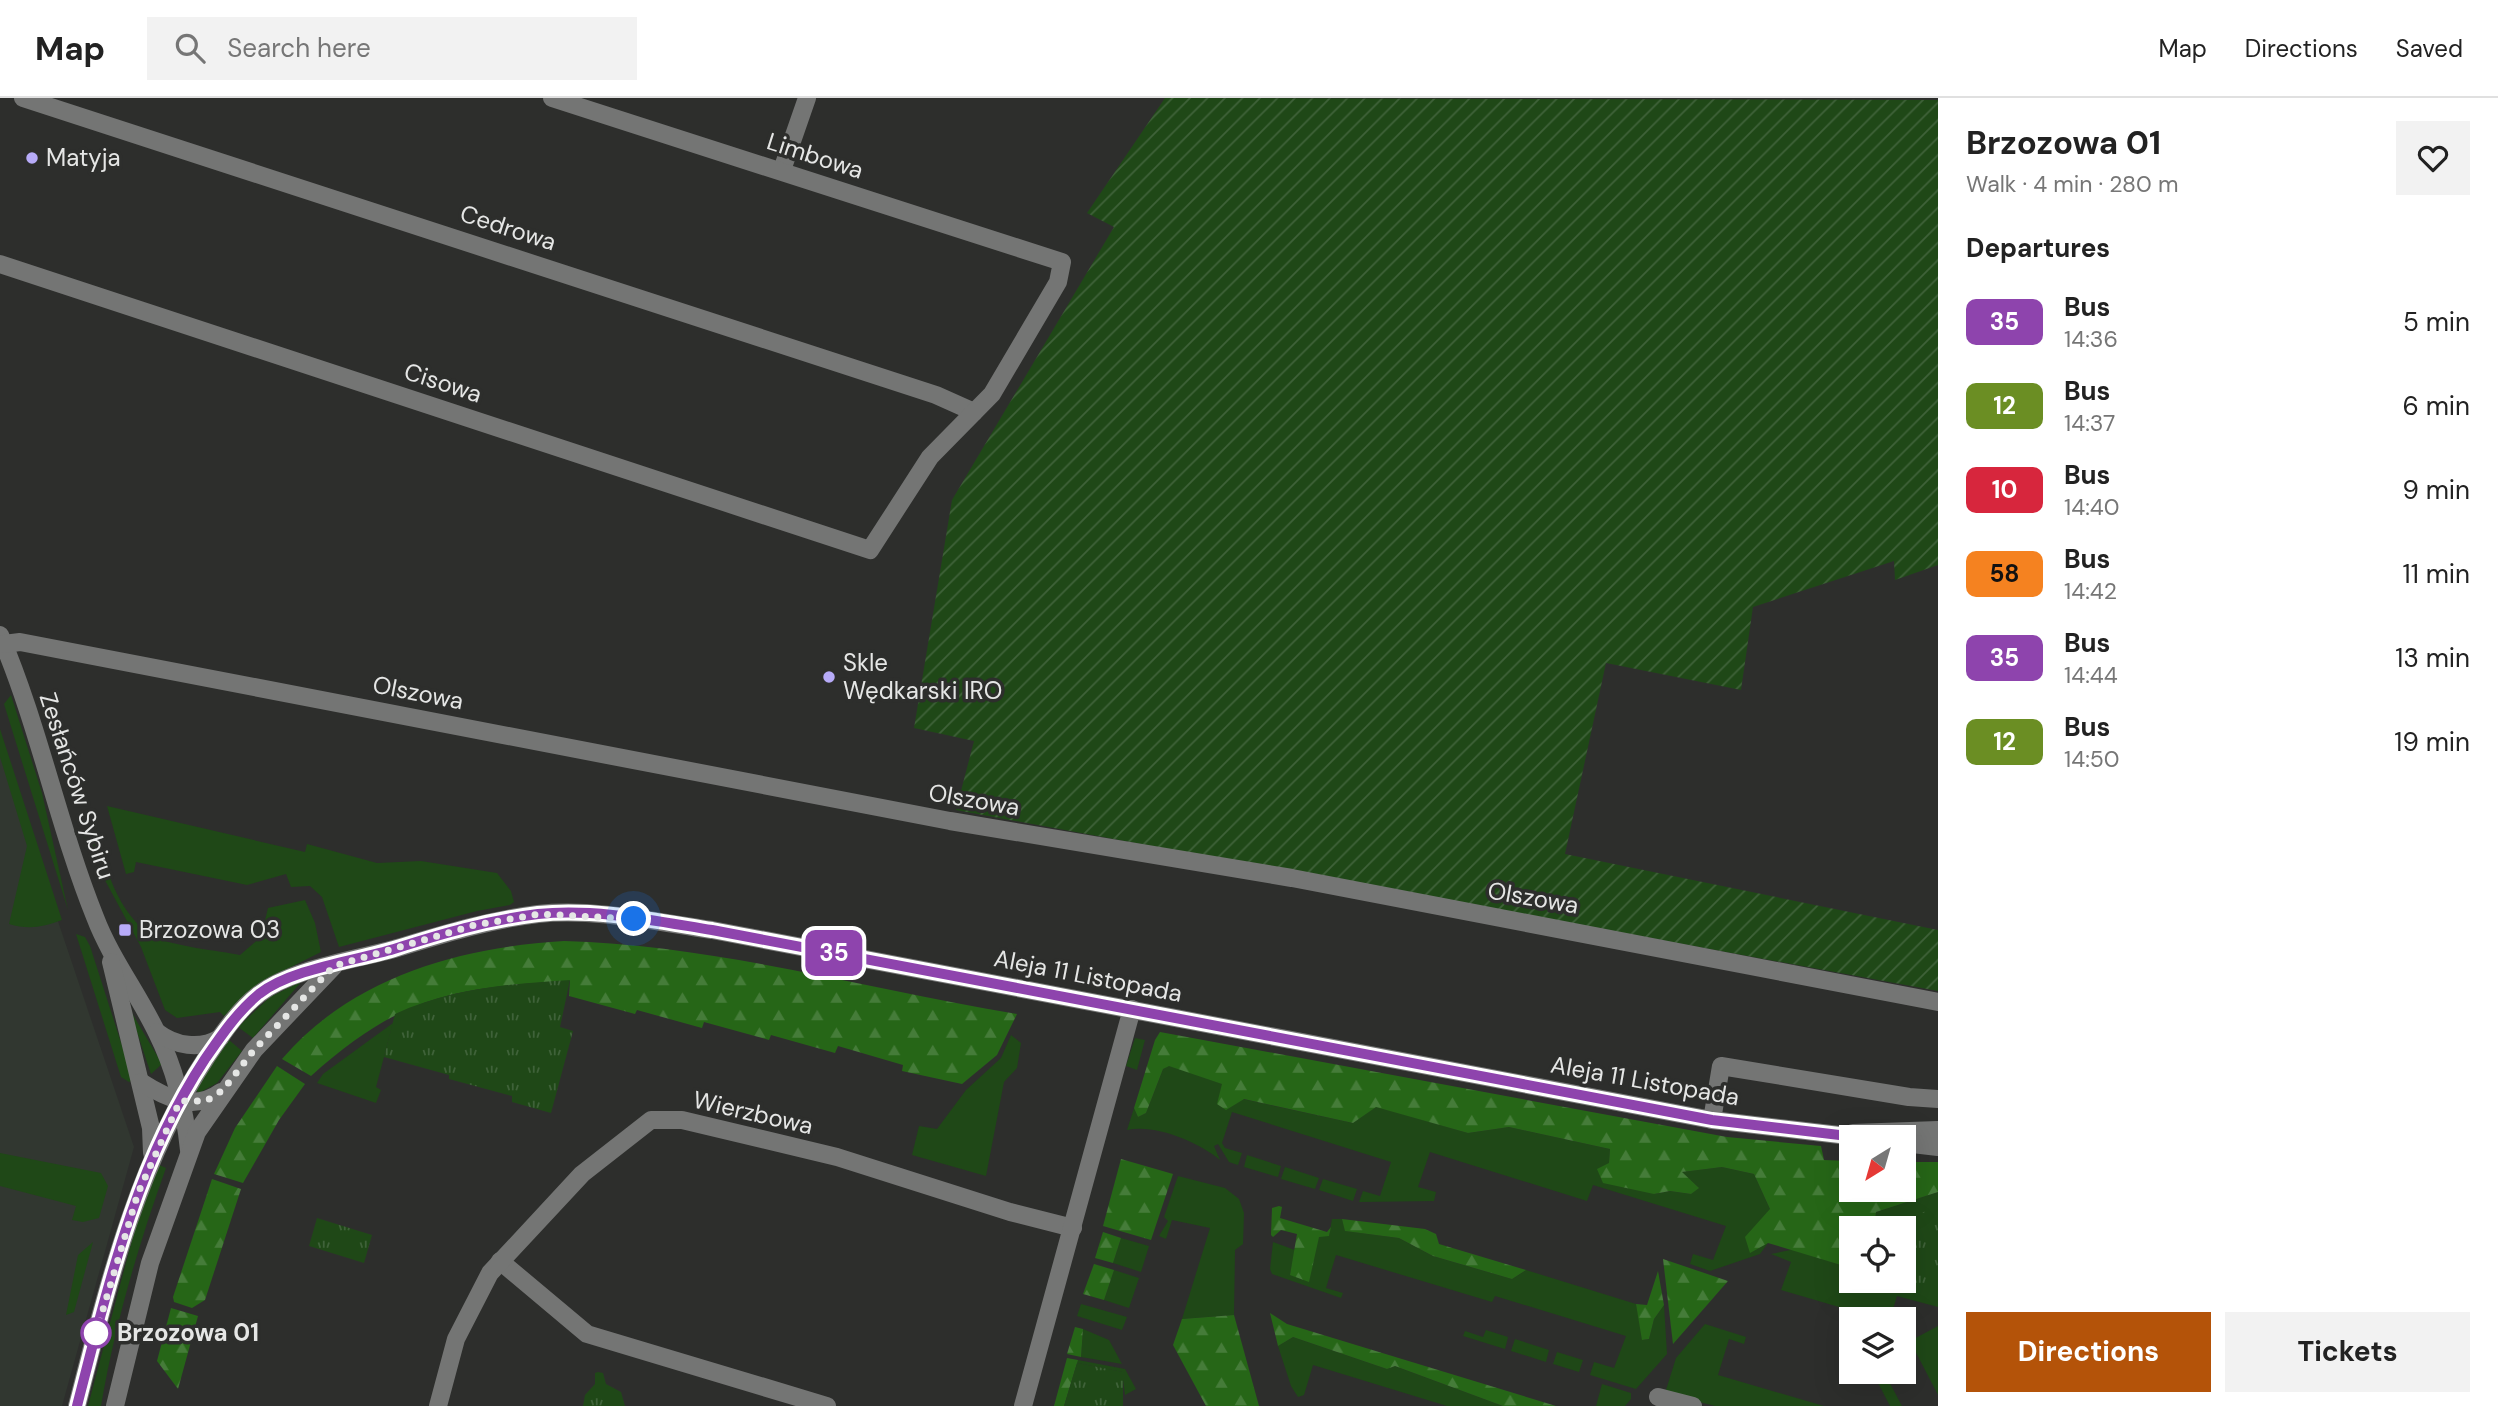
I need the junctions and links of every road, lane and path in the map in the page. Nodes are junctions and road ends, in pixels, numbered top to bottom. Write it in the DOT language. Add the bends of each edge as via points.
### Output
graph roads {
  1 [pos="23,98"];
  2 [pos="552,98"];
  3 [pos="807,98"];
  4 [pos="782,170"];
  5 [pos="0,264"];
  6 [pos="974,412"];
  7 [pos="2,640"];
  8 [pos="109,952"];
  9 [pos="334,966"];
  10 [pos="1938,1002"];
  11 [pos="1132,1009"];
  12 [pos="157,1032"];
  13 [pos="220,1038"];
  14 [pos="141,1082"];
  15 [pos="223,1090"];
  16 [pos="1938,1098"];
  17 [pos="180,1101"];
  18 [pos="1712,1120"];
  19 [pos="1938,1130"];
  20 [pos="1836,1133"];
  21 [pos="1839,1134"];
  22 [pos="1916,1144"];
  23 [pos="1938,1147"];
  24 [pos="188,1150"];
  25 [pos="152,1155"];
  26 [pos="1073,1228"];
  27 [pos="500,1261"];
  28 [pos="1658,1397"];
  29 [pos="77,1406"];
  30 [pos="115,1406"];
  31 [pos="438,1406"];
  32 [pos="827,1406"];
  33 [pos="1023,1406"];
  34 [pos="1693,1406"];
  1 -- 6 [label="street, Cedrowa" via="910,386"];
  2 -- 4 [label="street, Limbowa"];
  3 -- 4 [label="street"];
  4 -- 6 [label="street, Limbowa" via="1062,262 1058,282 992,394"];
  5 -- 6 [label="street, Cisowa" via="870,550 930,457"];
  7 -- 8 [label="street, Zesłańców Sybiru" via="62,830"];
  7 -- 10 [label="street, Olszowa" via="950,821 1306,881"];
  8 -- 12 [label="street, Zesłańców Sybiru"];
  8 -- 14 [label="street, Zesłańców Sybiru"];
  9 -- 11 [label="street, Aleja 11 Listopada" via="475,925 540,914 607,915 726,932"];
  9 -- 13 [label="street, Aleja 11 Listopada" via="297,973 260,993"];
  9 -- 15 [label="street" via="254,1050"];
  11 -- 18 [label="street, Aleja 11 Listopada"];
  11 -- 26 [label="street"];
  12 -- 13 [label="street" via="185,1045 205,1045"];
  12 -- 17 [label="street, Zesłańców Sybiru"];
  13 -- 17 [label="street, Aleja 11 Listopada"];
  14 -- 17 [label="street"];
  14 -- 25 [label="street, Zesłańców Sybiru"];
  15 -- 17 [label="street" via="206,1101"];
  15 -- 24 [label="street"];
  16 -- 18 [label="street" via="1721,1066"];
  17 -- 24 [label="street, Zesłańców Sybiru"];
  17 -- 25 [label="street, Aleja 11 Listopada"];
  18 -- 20 [label="street, Aleja 11 Listopada"];
  19 -- 20 [label="street, Aleja 11 Listopada"];
  20 -- 21 [label="street, Aleja 11 Listopada"];
  22 -- 23 [label="street"];
  24 -- 30 [label="street" via="150,1263"];
  25 -- 29 [label="street, Aleja 11 Listopada"];
  26 -- 27 [label="street, Wierzbowa" via="837,1157 682,1120 651,1120 582,1174"];
  26 -- 33 [label="street"];
  27 -- 31 [label="street, Wierzbowa" via="469,1308"];
  27 -- 32 [label="street" via="587,1334"];
  28 -- 34 [label="street"];
}
